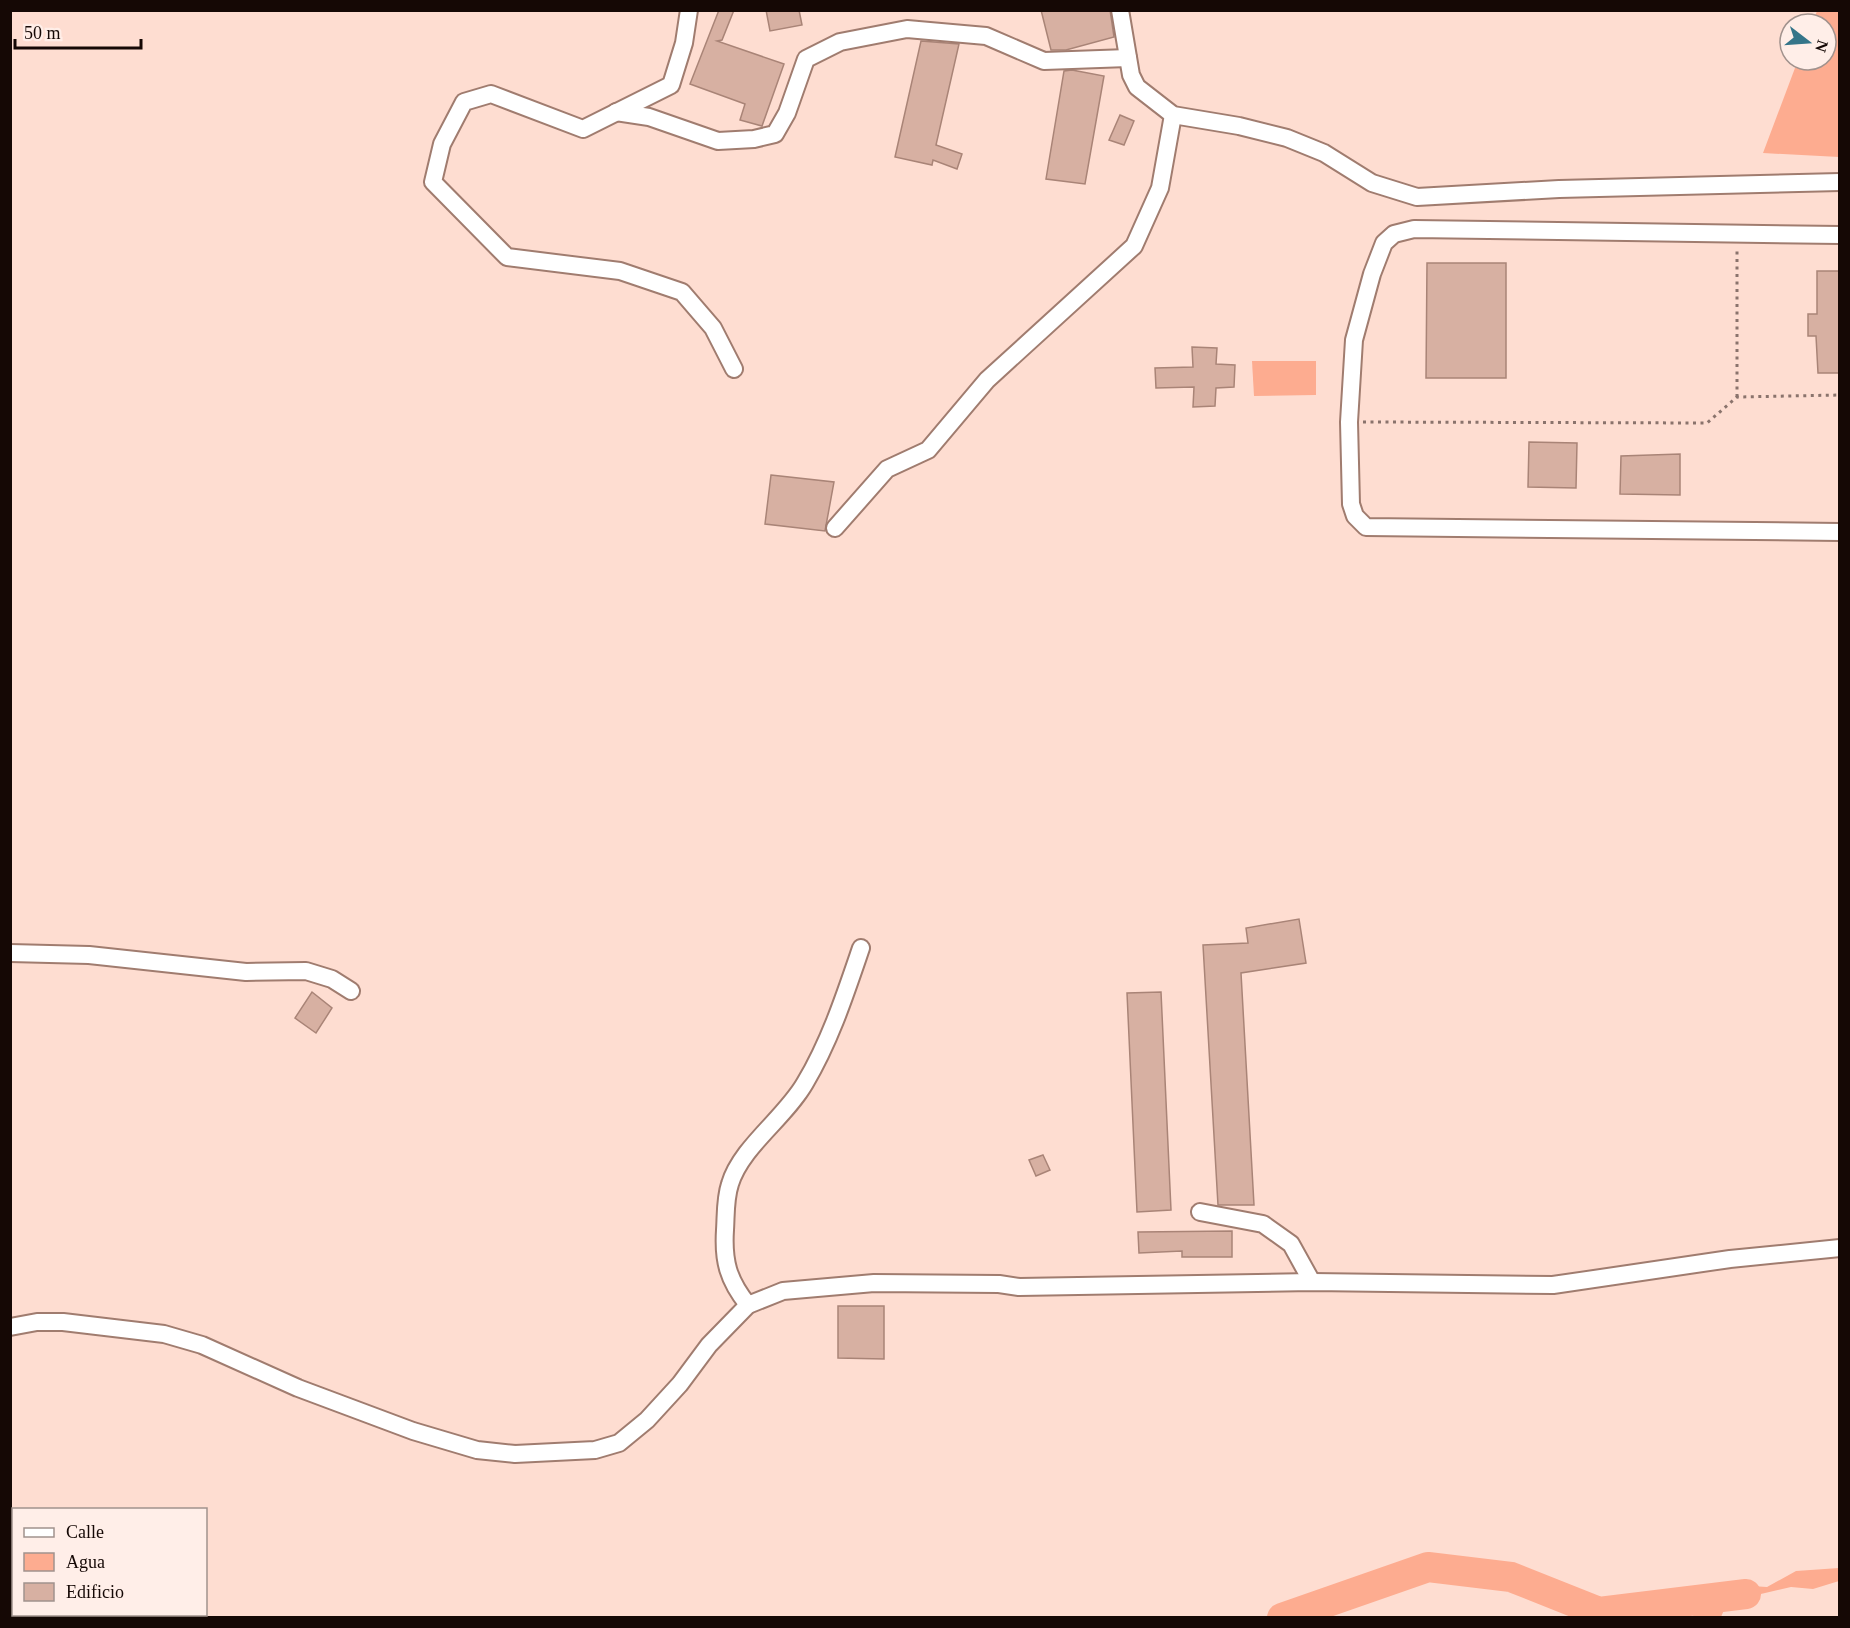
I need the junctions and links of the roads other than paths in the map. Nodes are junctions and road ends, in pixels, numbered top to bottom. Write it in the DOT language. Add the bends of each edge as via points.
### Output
graph roads {
  1 [pos="689,10"];
  2 [pos="1120,10"];
  3 [pos="1128,58"];
  4 [pos="616,112"];
  5 [pos="1173,115"];
  6 [pos="1839,182"];
  7 [pos="1839,236"];
  8 [pos="734,369"];
  9 [pos="835,528"];
  10 [pos="1839,532"];
  11 [pos="861,948"];
  12 [pos="10,953"];
  13 [pos="351,991"];
  14 [pos="1200,1212"];
  15 [pos="1839,1248"];
  16 [pos="1312,1282"];
  17 [pos="748,1305"];
  18 [pos="10,1327"];
  1 -- 4 [label="street" via="671,85"];
  2 -- 3 [label="street"];
  3 -- 4 [label="street" via="1044,61 986,36 908,29 840,42 807,59 775,134 718,141 649,117"];
  3 -- 5 [label="street" via="1137,87"];
  4 -- 8 [label="street" via="583,129 491,94 464,102 442,144 433,182 507,257 620,271 682,292 713,328"];
  5 -- 6 [label="street" via="1287,138 1324,153 1372,183 1417,197"];
  5 -- 9 [label="street" via="1160,188 1134,246 987,380 928,450 887,469"];
  7 -- 10 [label="street" via="1414,229 1394,234 1384,243 1372,274 1354,340 1349,422 1351,504 1355,516 1366,527"];
  11 -- 17 [label="street" via="816,1065 794,1103 744,1158 730,1183 724,1256 735,1288"];
  12 -- 13 [label="street" via="89,955 246,972 306,971 332,979"];
  14 -- 16 [label="street" via="1263,1224 1291,1244"];
  15 -- 16 [label="street" via="1730,1259 1553,1285"];
  16 -- 17 [label="street" via="1019,1287 874,1283 783,1291"];
  17 -- 18 [label="street" via="647,1420 619,1443 595,1450 515,1454 477,1450 413,1431 298,1388 202,1345 164,1334 63,1322"];
}
